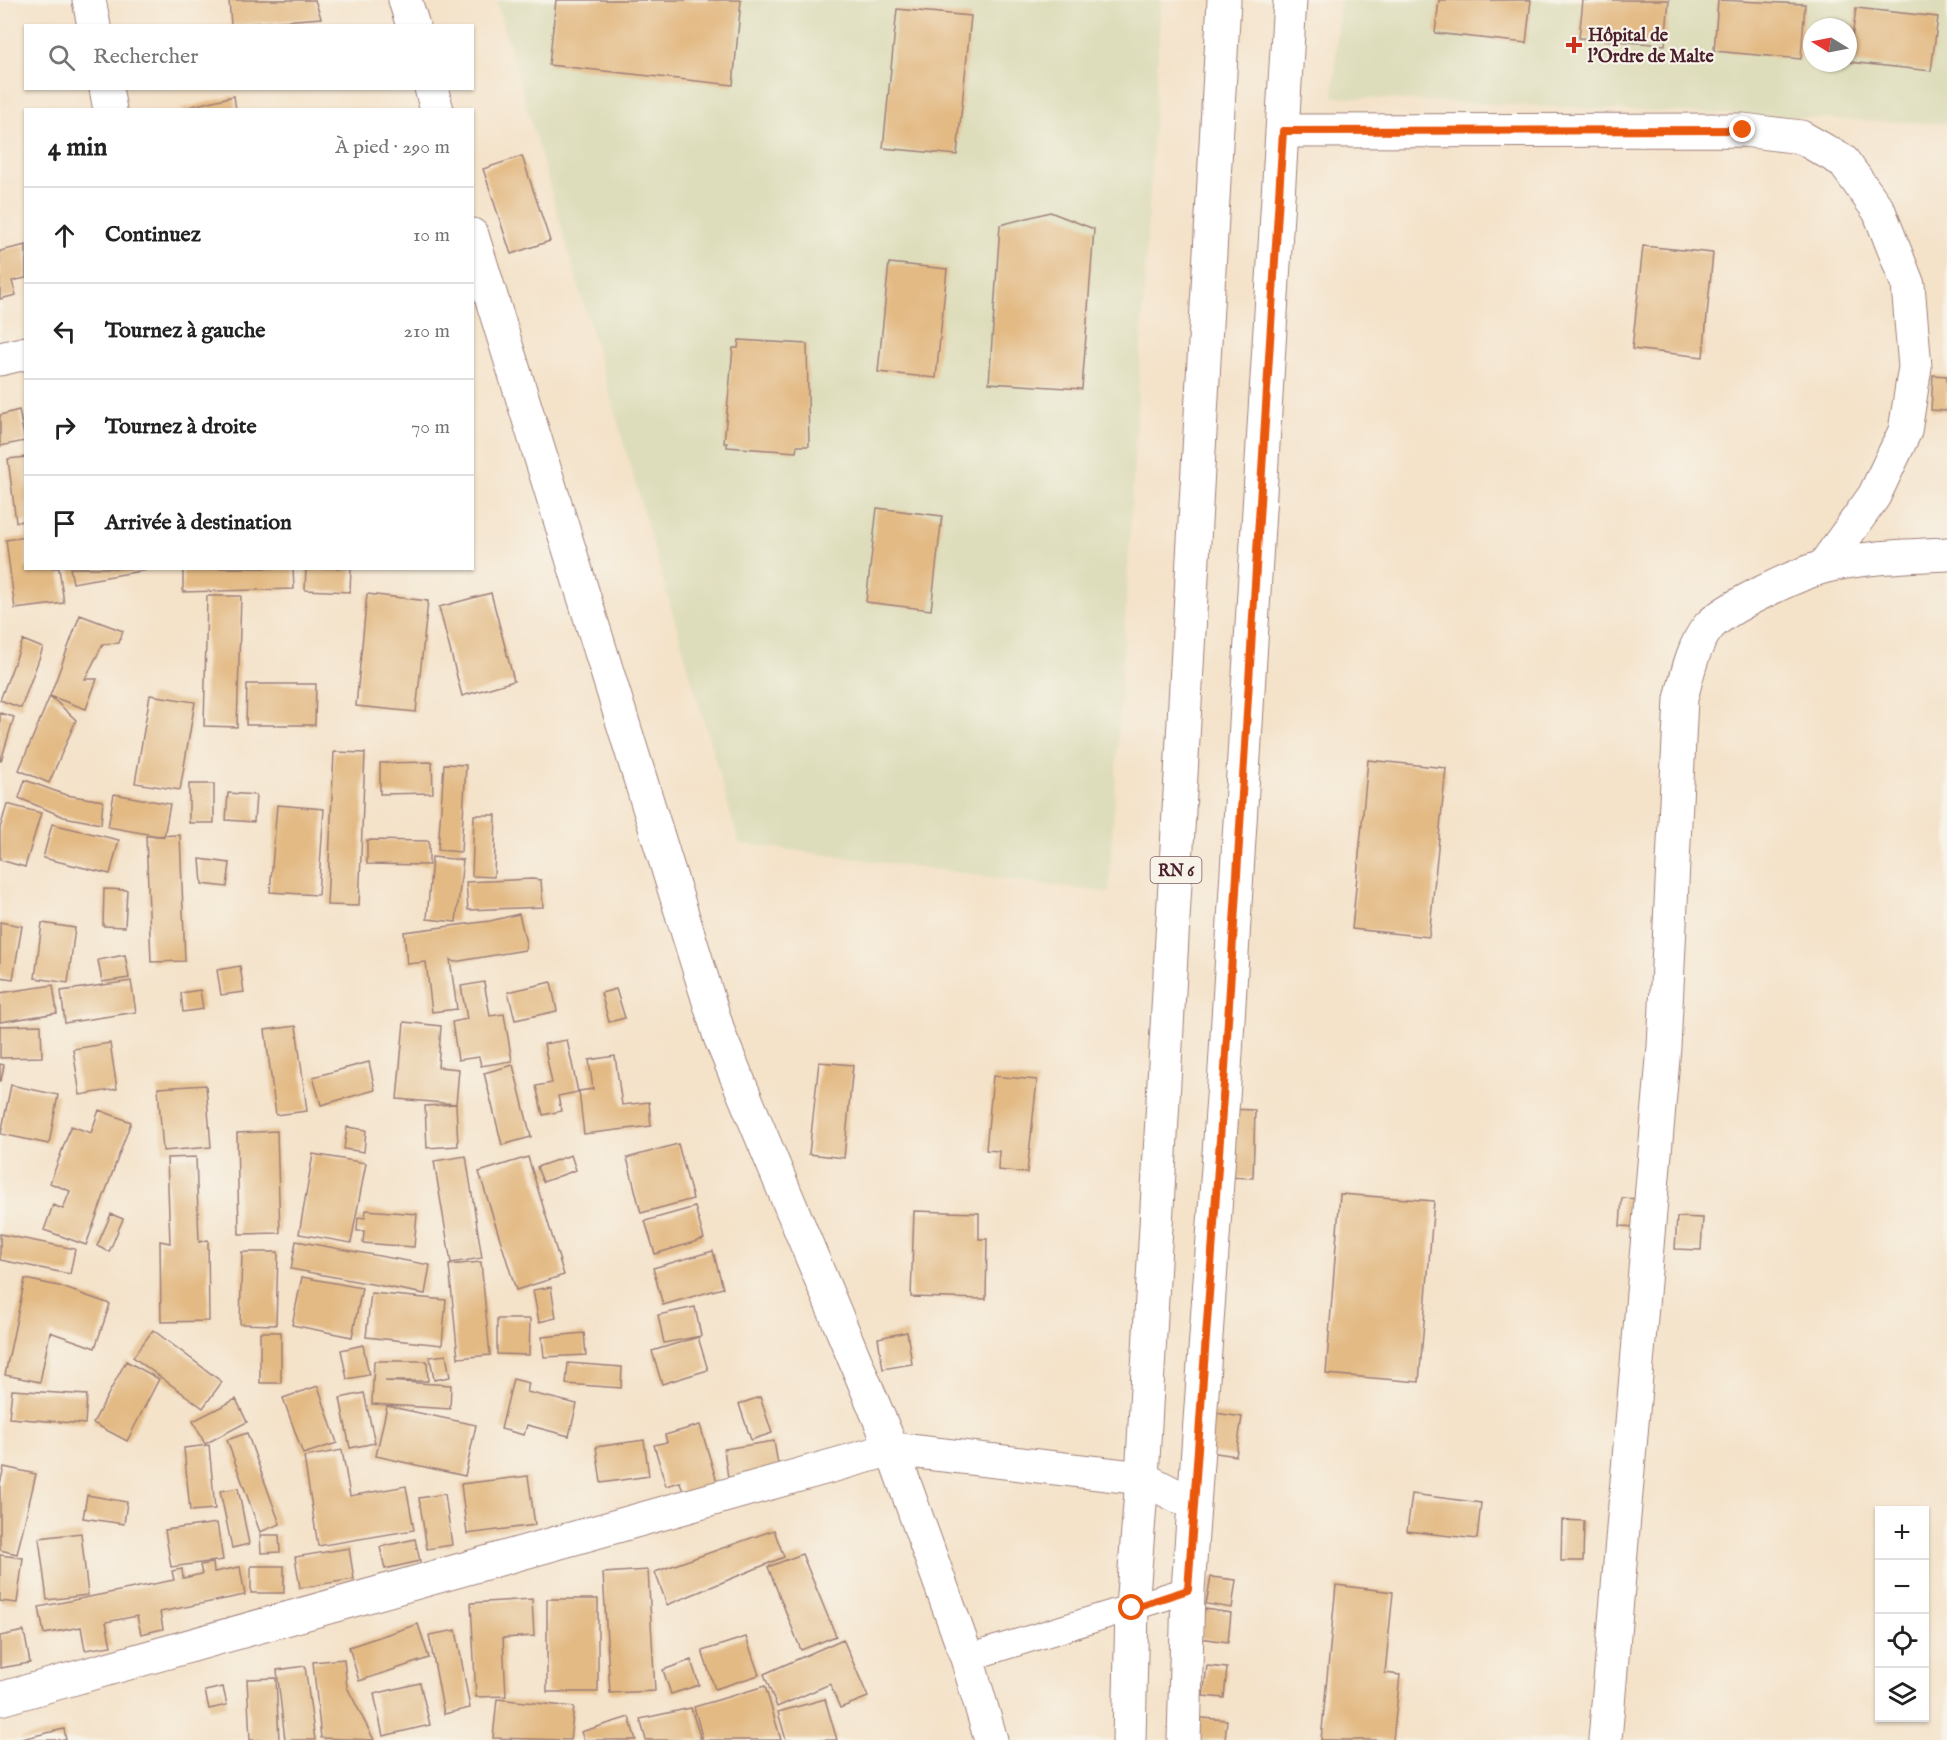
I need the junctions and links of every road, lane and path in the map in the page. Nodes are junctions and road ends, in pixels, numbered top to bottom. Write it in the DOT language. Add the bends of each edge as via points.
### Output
graph roads {
  1 [pos="89,0"];
  2 [pos="405,0"];
  3 [pos="1224,0"];
  4 [pos="1290,0"];
  5 [pos="94,24"];
  6 [pos="411,24"];
  7 [pos="106,90"];
  8 [pos="431,90"];
  9 [pos="110,108"];
  10 [pos="436,108"];
  11 [pos="1283,131"];
  12 [pos="474,241"];
  13 [pos="24,353"];
  14 [pos="0,359"];
  15 [pos="1947,554"];
  16 [pos="1823,567"];
  17 [pos="892,1449"];
  18 [pos="1142,1478"];
  19 [pos="1194,1504"];
  20 [pos="1188,1590"];
  21 [pos="1132,1608"];
  22 [pos="967,1658"];
  23 [pos="0,1699"];
  24 [pos="991,1740"];
  25 [pos="1129,1740"];
  26 [pos="1184,1740"];
  27 [pos="1605,1740"];
  1 -- 5 [label="street"];
  2 -- 6 [label="street"];
  3 -- 18 [label="street, RN 6"];
  4 -- 11 [label="street"];
  7 -- 9 [label="street"];
  8 -- 10 [label="street"];
  11 -- 16 [label="street" via="1743,130 1801,137 1843,161 1879,211 1908,285 1915,367 1905,431 1874,496"];
  11 -- 19 [label="street"];
  12 -- 17 [label="street" via="720,1037"];
  13 -- 14 [label="street"];
  15 -- 16 [label="street"];
  16 -- 27 [label="street" via="1738,603 1709,627 1690,662 1681,699 1664,1047"];
  17 -- 18 [label="street"];
  17 -- 22 [label="street"];
  17 -- 23 [label="street"];
  18 -- 19 [label="street"];
  18 -- 21 [label="street, RN 6"];
  19 -- 20 [label="street"];
  20 -- 21 [label="lane"];
  20 -- 26 [label="street"];
  21 -- 22 [label="lane"];
  21 -- 25 [label="street, RN 6"];
  22 -- 24 [label="street"];
}
